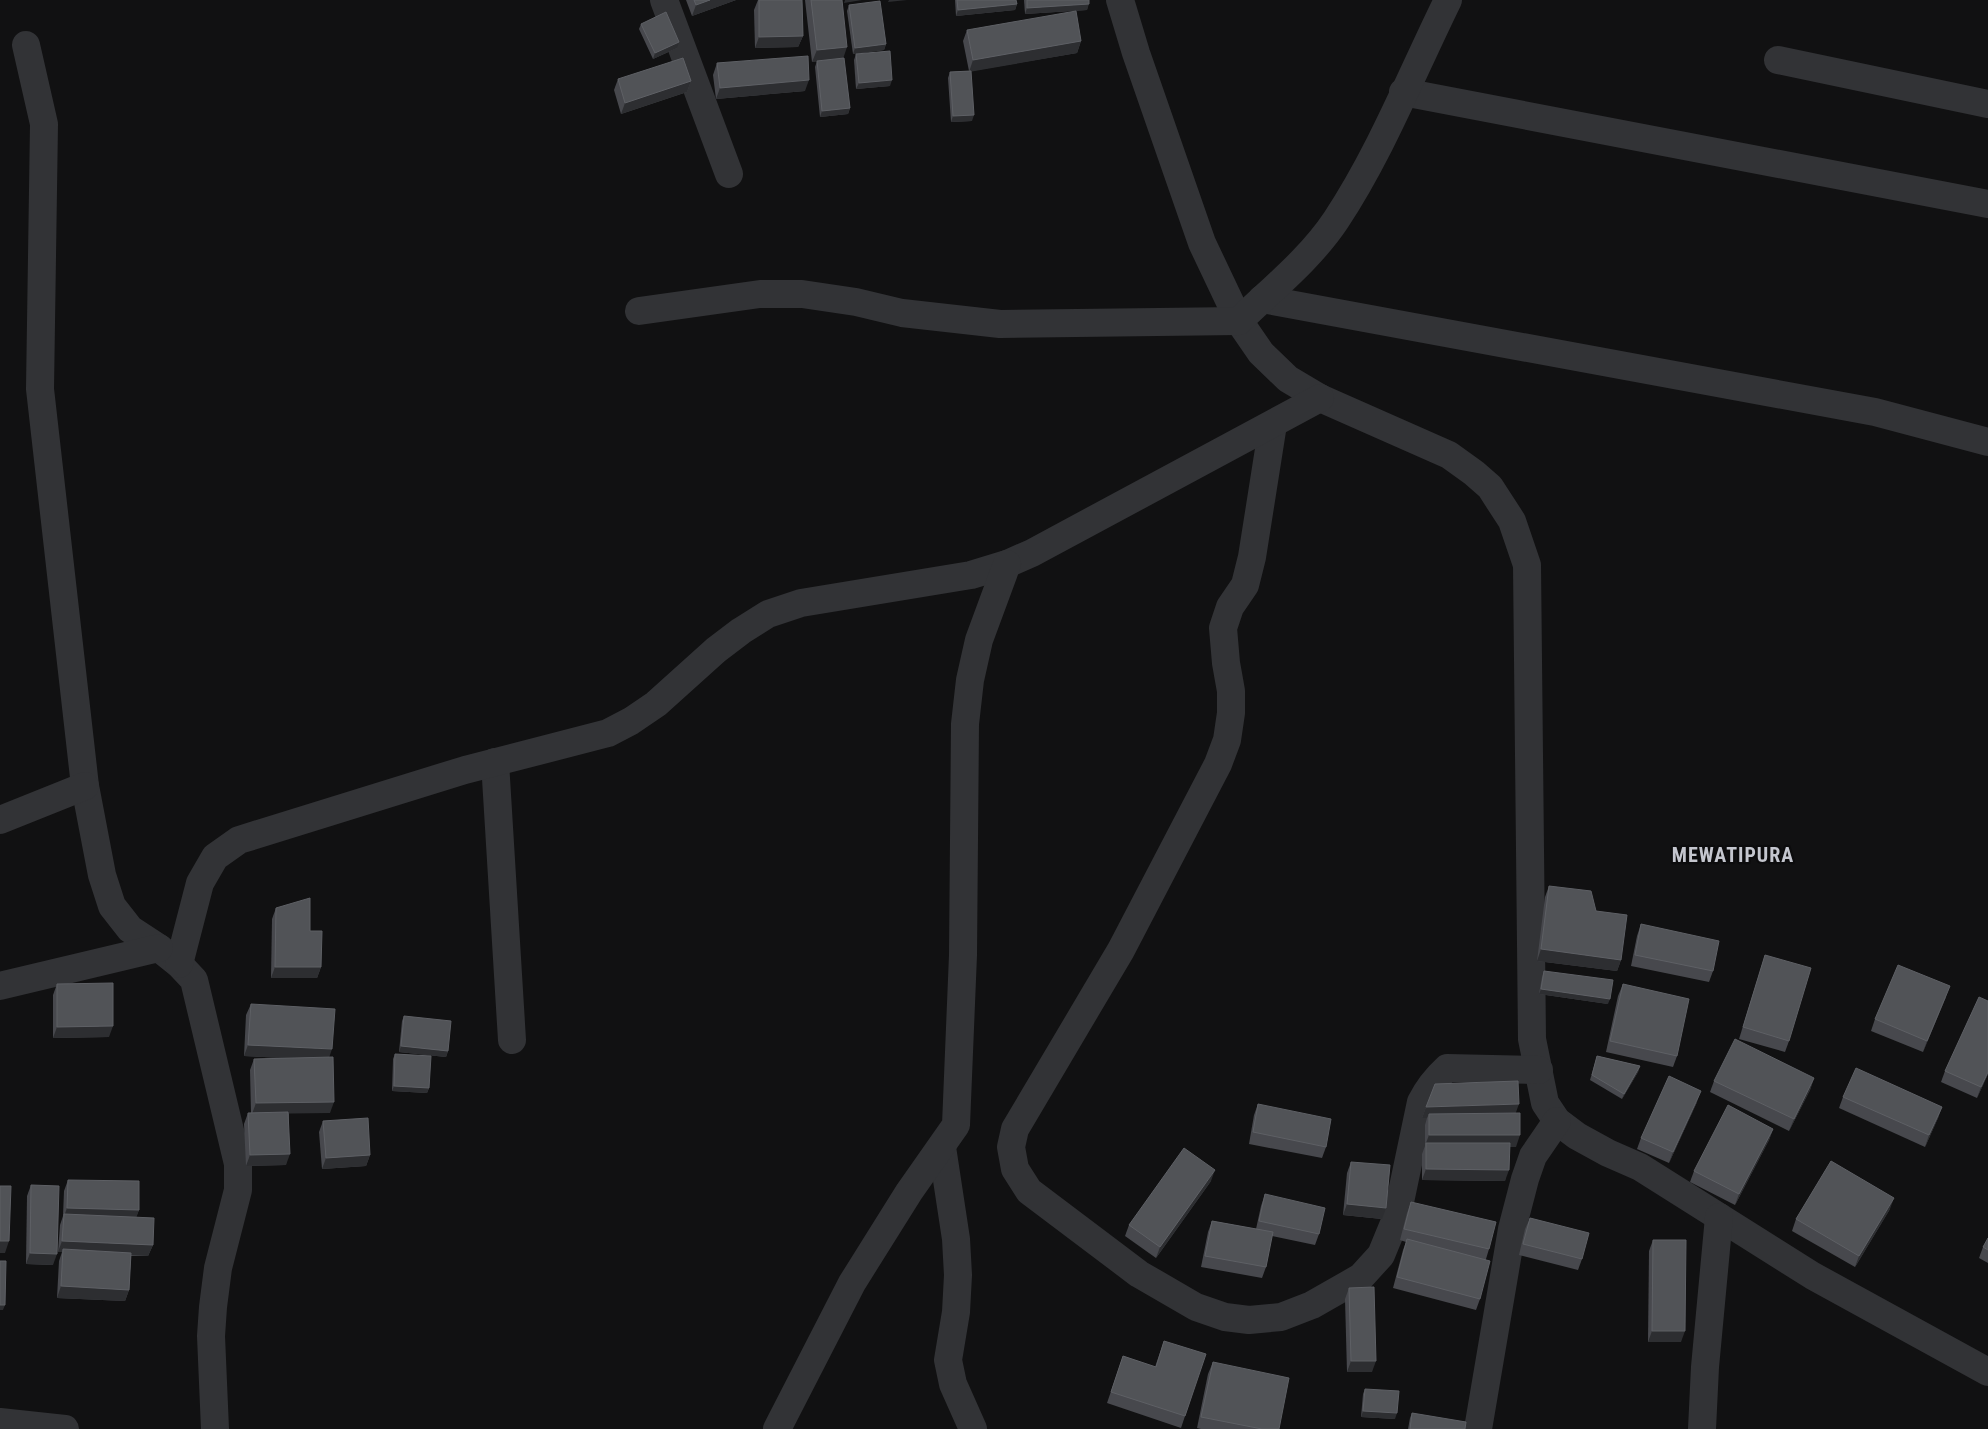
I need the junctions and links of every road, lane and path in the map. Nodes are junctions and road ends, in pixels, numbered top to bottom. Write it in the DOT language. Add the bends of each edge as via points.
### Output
graph roads {
  1 [pos="664,0"];
  2 [pos="1120,0"];
  3 [pos="1448,0"];
  4 [pos="26,45"];
  5 [pos="1778,60"];
  6 [pos="1403,92"];
  7 [pos="1988,104"];
  8 [pos="729,174"];
  9 [pos="1988,204"];
  10 [pos="1262,299"];
  11 [pos="639,312"];
  12 [pos="1239,321"];
  13 [pos="1320,398"];
  14 [pos="1273,424"];
  15 [pos="1988,442"];
  16 [pos="1007,564"];
  17 [pos="496,762"];
  18 [pos="85,786"];
  19 [pos="0,820"];
  20 [pos="169,956"];
  21 [pos="0,986"];
  22 [pos="512,1040"];
  23 [pos="1539,1070"];
  24 [pos="1557,1121"];
  25 [pos="942,1147"];
  26 [pos="1719,1217"];
  27 [pos="1988,1372"];
  28 [pos="0,1422"];
  29 [pos="65,1429"];
  30 [pos="215,1429"];
  31 [pos="777,1429"];
  32 [pos="973,1429"];
  33 [pos="1478,1429"];
  34 [pos="1702,1429"];
  1 -- 8 [label="street"];
  2 -- 12 [label="street" via="1202,243"];
  3 -- 6 [label="street"];
  4 -- 18 [label="street" via="44,124 40,389"];
  5 -- 7 [label="street"];
  6 -- 9 [label="street"];
  6 -- 10 [label="street" via="1336,221 1306,258"];
  10 -- 12 [label="street"];
  10 -- 15 [label="street" via="1856,408"];
  11 -- 12 [label="street" via="760,294 802,294 902,313 1000,324"];
  12 -- 13 [label="street" via="1261,353 1288,379"];
  13 -- 14 [label="street"];
  13 -- 23 [label="street" via="1448,455 1474,473 1490,487 1512,521 1520,542 1527,566 1532,1039"];
  14 -- 16 [label="street"];
  14 -- 23 [label="street" via="1252,557 1245,584 1230,607 1223,628 1231,691 1227,740 1218,764 1121,950 1015,1129 1011,1147 1015,1169 1028,1191 1139,1274 1196,1307 1225,1317 1249,1320 1281,1317 1312,1305 1360,1277 1381,1255 1397,1216 1421,1102 1438,1076 1447,1068"];
  16 -- 17 [label="street" via="971,575 801,603 768,614 741,630 656,704 631,721 608,733"];
  16 -- 25 [label="street" via="979,640 965,724 958,1105 956,1125"];
  17 -- 20 [label="street" via="239,840 215,857 200,883"];
  17 -- 22 [label="street"];
  18 -- 19 [label="street"];
  18 -- 20 [label="street" via="102,875 112,906 130,929"];
  20 -- 21 [label="street"];
  20 -- 30 [label="street" via="194,980 238,1164 238,1190 218,1268 212,1307"];
  23 -- 24 [label="street" via="1546,1103"];
  24 -- 26 [label="street" via="1577,1136 1640,1168"];
  24 -- 33 [label="street" via="1533,1156 1516,1213"];
  25 -- 31 [label="street" via="909,1192 852,1283"];
  25 -- 32 [label="street" via="956,1239 958,1276 948,1360 953,1384"];
  26 -- 27 [label="street" via="1813,1276"];
  26 -- 34 [label="street"];
  28 -- 29 [label="street"];
}
